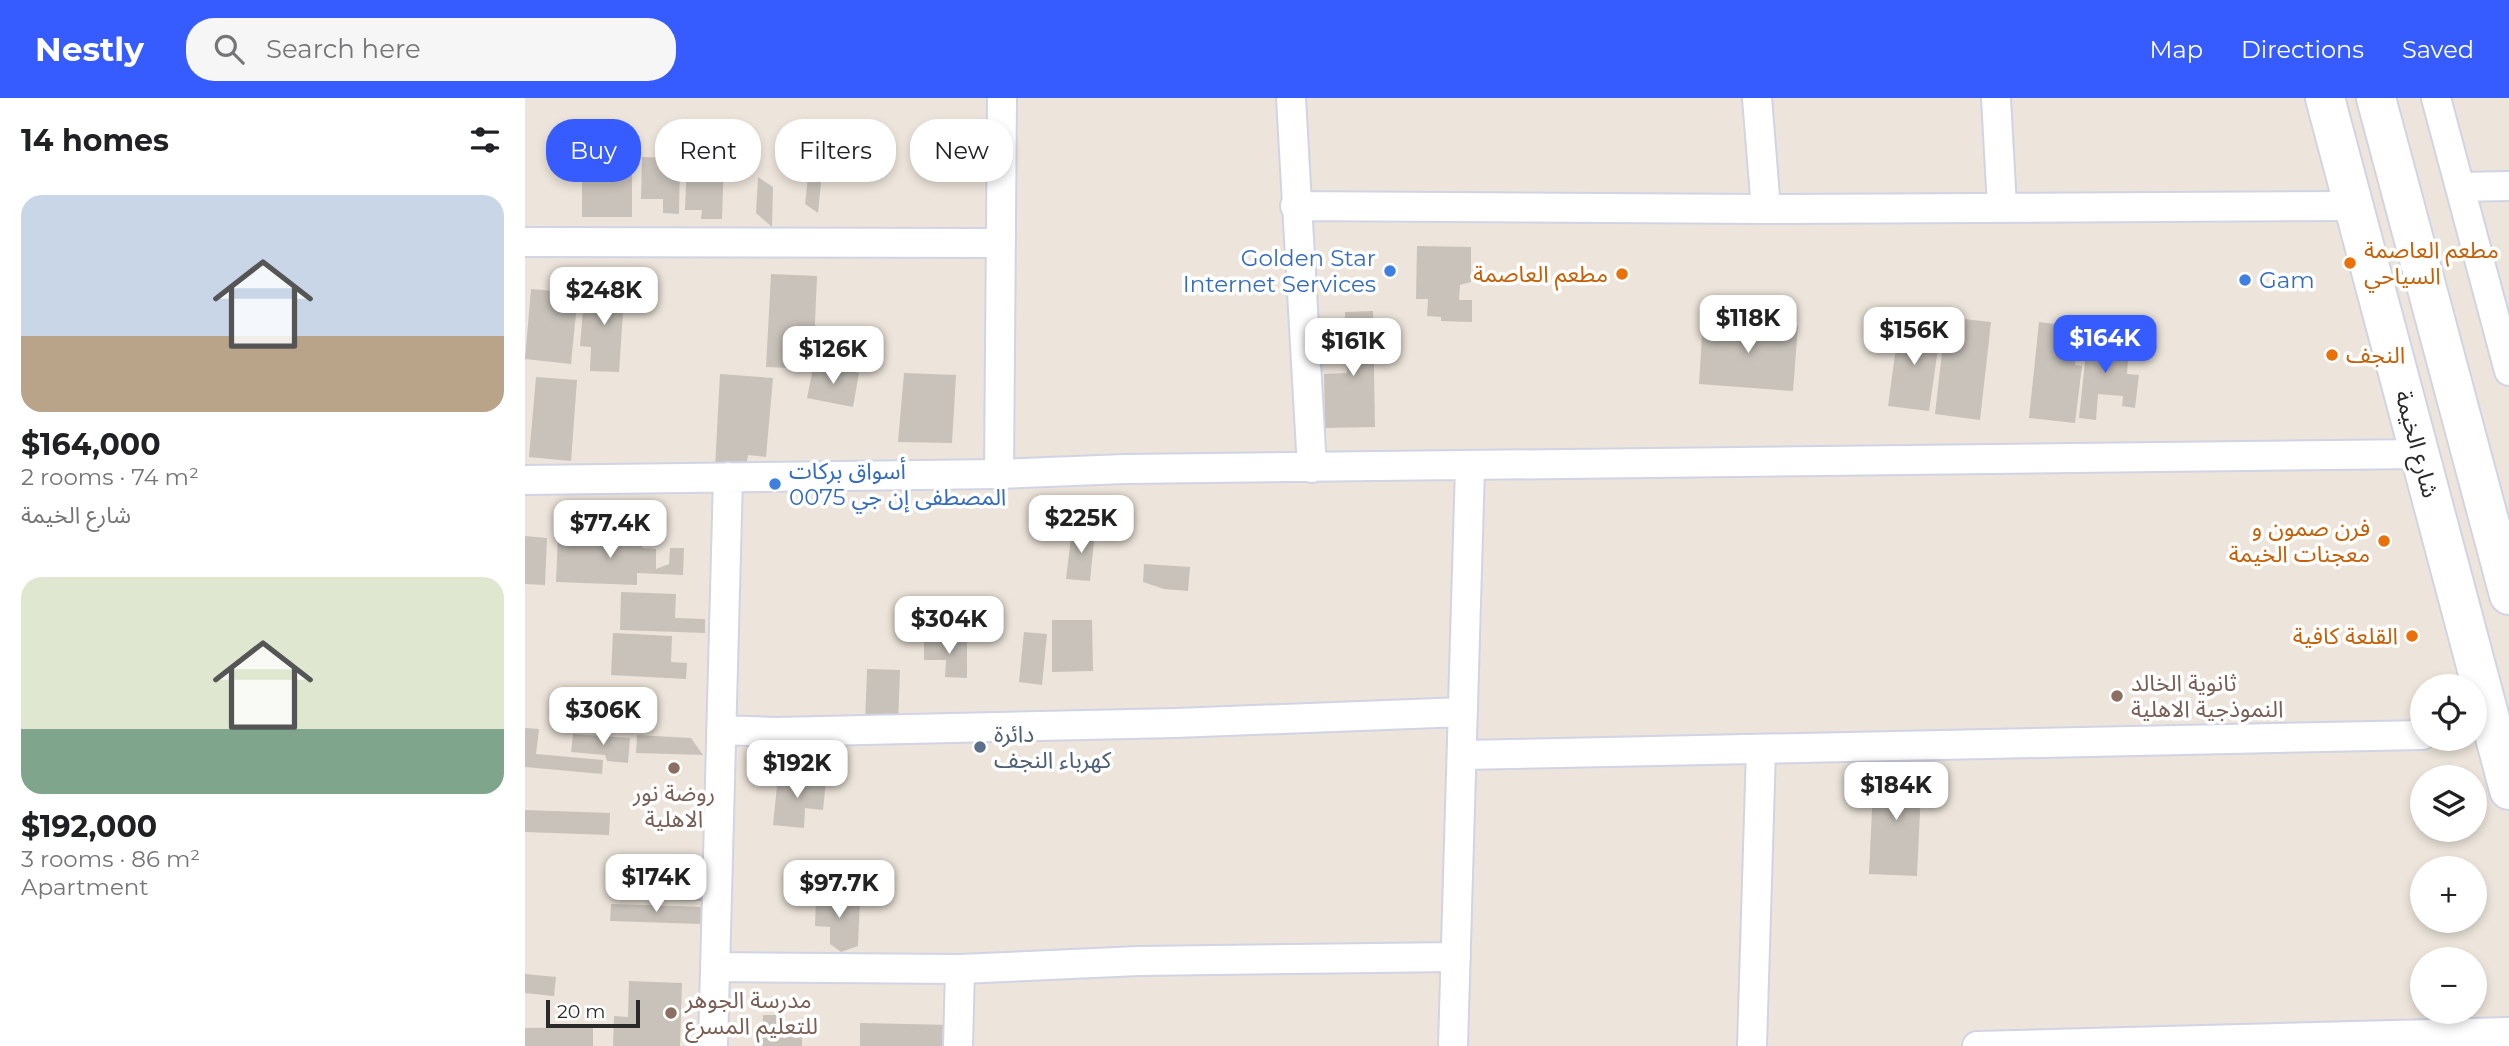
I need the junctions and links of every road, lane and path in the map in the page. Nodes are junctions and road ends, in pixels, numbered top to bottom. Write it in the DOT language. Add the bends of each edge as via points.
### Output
graph roads {
  1 [pos="1002,98"];
  2 [pos="1291,98"];
  3 [pos="1757,98"];
  4 [pos="1996,98"];
  5 [pos="2325,98"];
  6 [pos="2376,98"];
  7 [pos="2436,98"];
  8 [pos="2509,186"];
  9 [pos="2460,187"];
  10 [pos="1295,206"];
  11 [pos="2353,206"];
  12 [pos="2002,208"];
  13 [pos="1766,209"];
  14 [pos="525,242"];
  15 [pos="1001,243"];
  16 [pos="2509,371"];
  17 [pos="2420,454"];
  18 [pos="1470,467"];
  19 [pos="1312,468"];
  20 [pos="999,474"];
  21 [pos="728,477"];
  22 [pos="525,480"];
  23 [pos="2509,595"];
  24 [pos="2470,674"];
  25 [pos="1463,712"];
  26 [pos="721,730"];
  27 [pos="2410,736"];
  28 [pos="2487,741"];
  29 [pos="1761,749"];
  30 [pos="1462,755"];
  31 [pos="2509,790"];
  32 [pos="1455,957"];
  33 [pos="715,967"];
  34 [pos="960,969"];
  35 [pos="2509,1032"];
  36 [pos="2265,1042"];
  37 [pos="713,1046"];
  38 [pos="958,1046"];
  39 [pos="1453,1046"];
  40 [pos="1752,1046"];
  41 [pos="1977,1046"];
  42 [pos="1989,1046"];
  1 -- 15 [label="street"];
  2 -- 10 [label="street"];
  3 -- 13 [label="street"];
  4 -- 12 [label="street"];
  5 -- 11 [label="street, شارع الخيمة"];
  6 -- 23 [label="street"];
  7 -- 9 [label="street"];
  8 -- 9 [label="street"];
  9 -- 16 [label="street"];
  10 -- 13 [label="street"];
  10 -- 19 [label="street"];
  11 -- 12 [label="street"];
  11 -- 17 [label="street, شارع الخيمة"];
  12 -- 13 [label="street"];
  14 -- 15 [label="street"];
  15 -- 20 [label="street"];
  17 -- 18 [label="street"];
  17 -- 24 [label="street, شارع الخيمة"];
  18 -- 19 [label="street"];
  18 -- 25 [label="street"];
  19 -- 20 [label="street"];
  20 -- 21 [label="street"];
  21 -- 22 [label="street"];
  21 -- 26 [label="street"];
  25 -- 26 [label="street" via="1163,724"];
  25 -- 30 [label="street"];
  26 -- 33 [label="street"];
  27 -- 29 [label="street"];
  28 -- 31 [label="street, شارع الخيمة"];
  29 -- 30 [label="street"];
  29 -- 40 [label="street"];
  30 -- 32 [label="street"];
  32 -- 34 [label="street"];
  32 -- 39 [label="street"];
  33 -- 34 [label="street"];
  33 -- 37 [label="street"];
  34 -- 38 [label="street"];
  35 -- 36 [label="street"];
  36 -- 42 [label="street"];
  41 -- 42 [label="street"];
}
